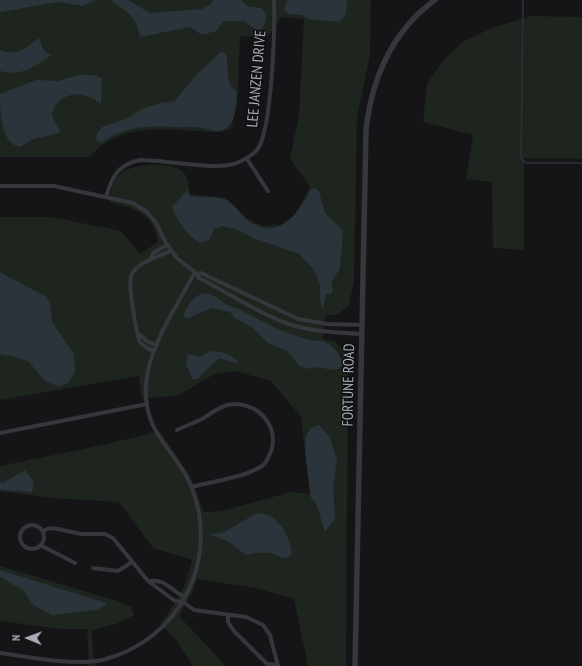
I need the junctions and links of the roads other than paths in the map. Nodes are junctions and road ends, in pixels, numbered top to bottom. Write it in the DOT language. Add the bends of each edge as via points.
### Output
graph roads {
  1 [pos="274,0"];
  2 [pos="434,0"];
  3 [pos="247,159"];
  4 [pos="0,186"];
  5 [pos="268,191"];
  6 [pos="106,197"];
  7 [pos="167,245"];
  8 [pos="171,251"];
  9 [pos="151,259"];
  10 [pos="196,273"];
  11 [pos="260,300"];
  12 [pos="256,308"];
  13 [pos="331,324"];
  14 [pos="362,325"];
  15 [pos="330,332"];
  16 [pos="139,334"];
  17 [pos="362,334"];
  18 [pos="157,344"];
  19 [pos="154,351"];
  20 [pos="147,404"];
  21 [pos="177,430"];
  22 [pos="0,434"];
  23 [pos="192,487"];
  24 [pos="42,531"];
  25 [pos="40,545"];
  26 [pos="132,562"];
  27 [pos="75,563"];
  28 [pos="93,568"];
  29 [pos="148,581"];
  30 [pos="184,600"];
  31 [pos="228,615"];
  32 [pos="0,653"];
  33 [pos="278,666"];
  34 [pos="355,666"];
  1 -- 3 [label="street, LEE JANZEN DRIVE" via="265,135 257,150"];
  2 -- 14 [label="street, FORTUNE ROAD" via="401,31 385,59 368,105"];
  3 -- 5 [label="street"];
  3 -- 6 [label="street" via="212,166 156,160 130,162 112,179"];
  4 -- 6 [label="street" via="54,186"];
  6 -- 7 [label="street" via="133,204 147,212 156,222"];
  7 -- 8 [label="street"];
  7 -- 9 [label="street" via="154,253"];
  8 -- 9 [label="street"];
  8 -- 10 [label="street"];
  9 -- 16 [label="street" via="138,267 131,276 130,293 135,326"];
  10 -- 11 [label="street"];
  10 -- 12 [label="street" via="199,278"];
  10 -- 18 [label="street"];
  11 -- 12 [label="street"];
  11 -- 13 [label="street" via="298,319"];
  12 -- 15 [label="street" via="294,326"];
  13 -- 14 [label="street"];
  13 -- 15 [label="street"];
  14 -- 17 [label="street, FORTUNE ROAD"];
  15 -- 17 [label="street"];
  16 -- 18 [label="street"];
  16 -- 19 [label="street" via="139,340 143,345"];
  17 -- 34 [label="street, FORTUNE ROAD"];
  18 -- 19 [label="street"];
  19 -- 20 [label="street" via="148,366"];
  20 -- 22 [label="street"];
  20 -- 23 [label="street" via="149,418 156,432"];
  21 -- 23 [label="street" via="201,420 223,406 234,404 258,411 272,427 274,439 264,465 251,472"];
  23 -- 30 [label="street" via="199,511 201,544 194,580"];
  24 -- 25 [label="street" via="44,538"];
  24 -- 25 [label="street" via="37,526 29,525 23,528 20,536 25,547 33,549"];
  24 -- 26 [label="street" via="50,528 81,534 105,534 113,538"];
  25 -- 27 [label="street"];
  26 -- 28 [label="street" via="118,571"];
  26 -- 29 [label="street"];
  29 -- 30 [label="street" via="175,601"];
  29 -- 30 [label="street" via="164,582"];
  30 -- 31 [label="street" via="194,610"];
  30 -- 32 [label="street" via="163,627 148,640 127,652 101,661 74,663"];
  31 -- 33 [label="street" via="228,622 234,631 267,664"];
  31 -- 33 [label="street" via="246,617 263,625 270,635"];
}
